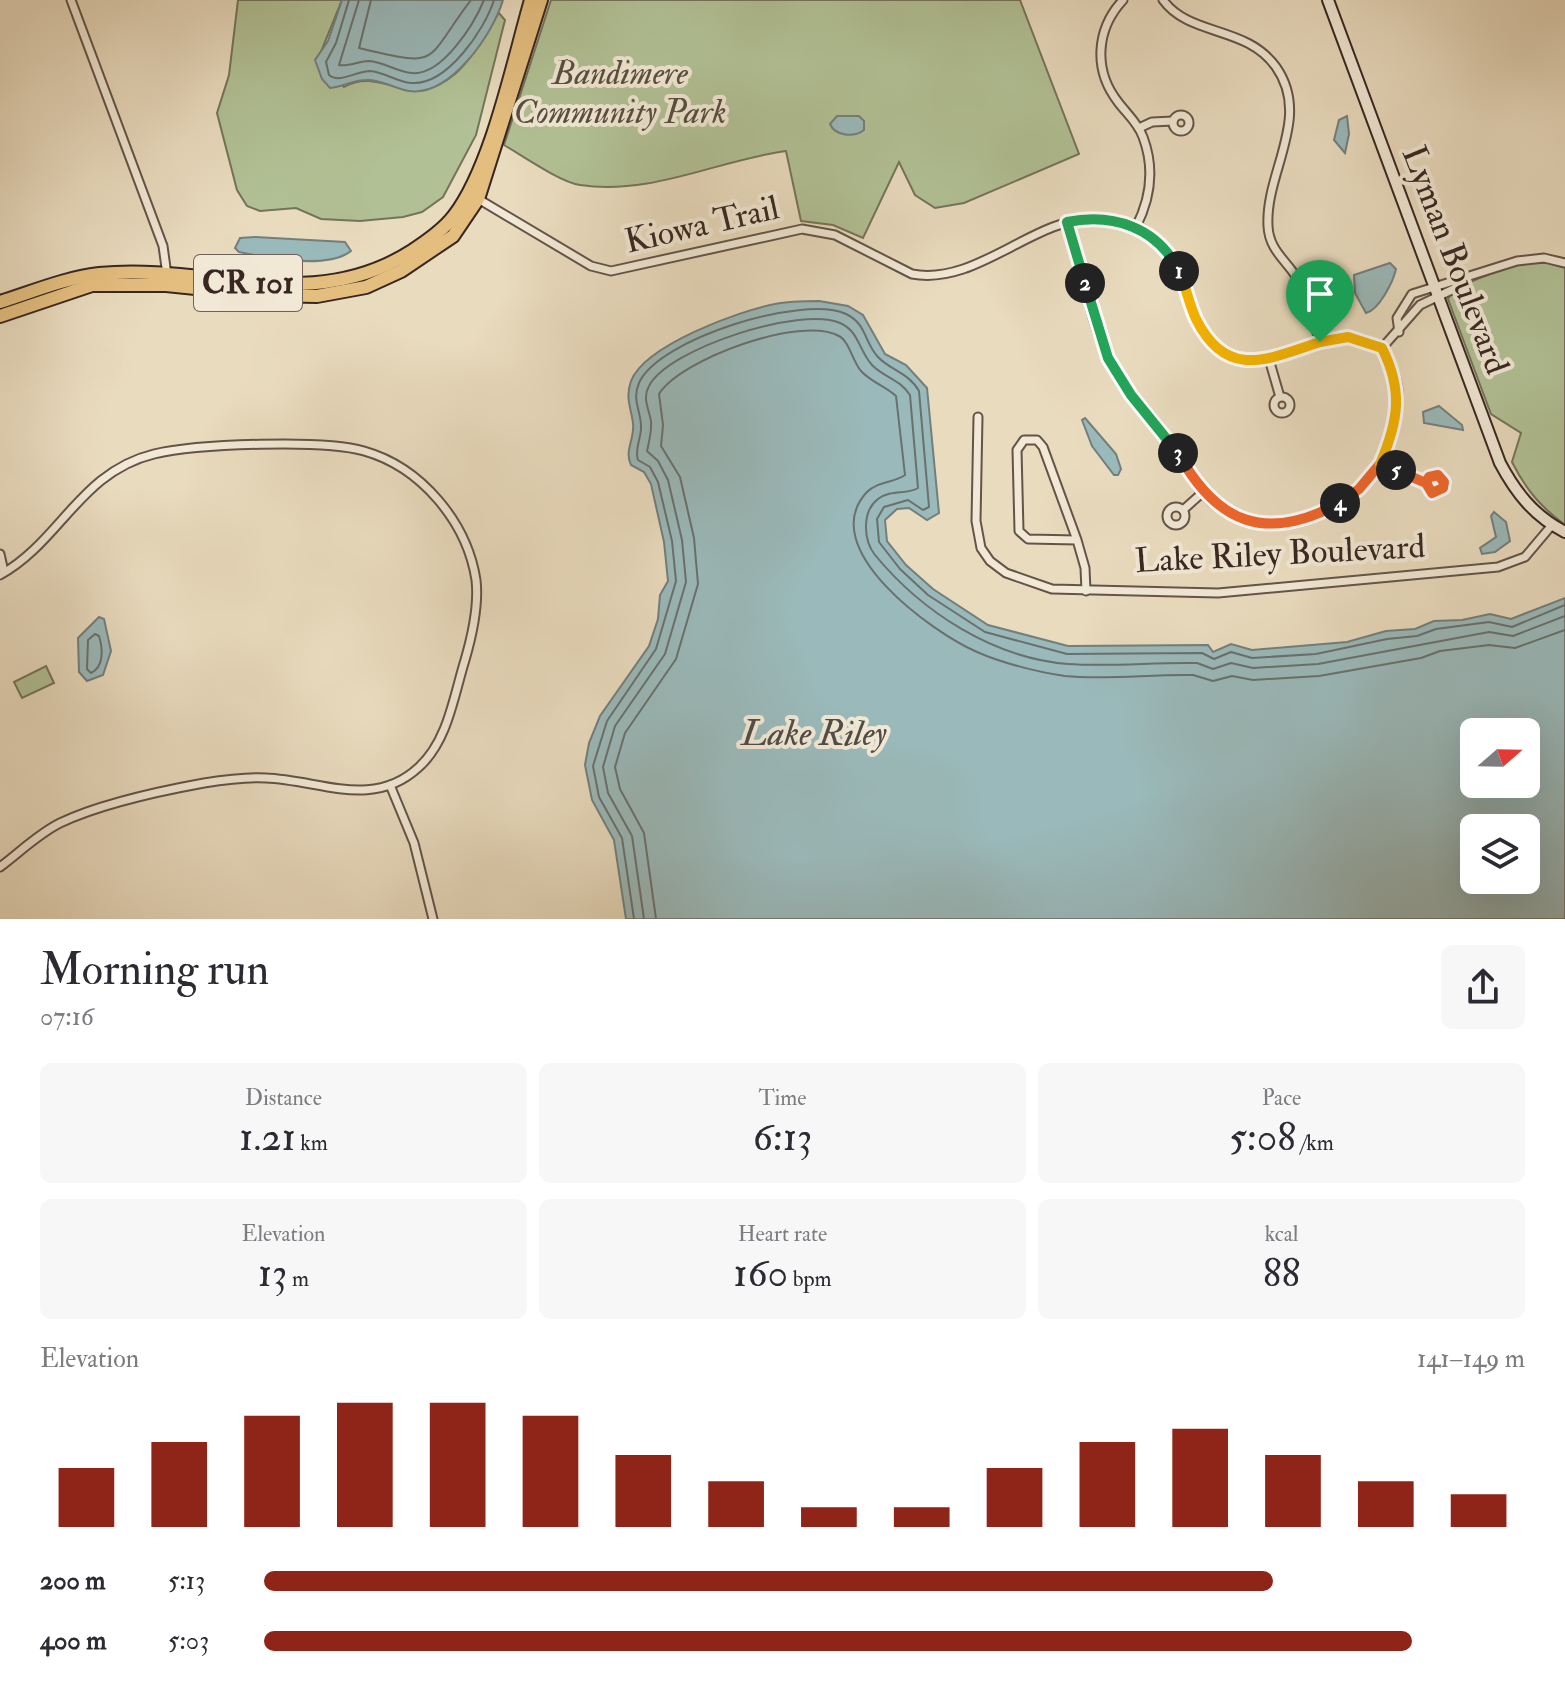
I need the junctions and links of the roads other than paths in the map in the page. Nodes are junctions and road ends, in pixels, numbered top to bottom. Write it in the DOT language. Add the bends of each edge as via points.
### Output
graph roads {
  1 [pos="71,0"];
  2 [pos="531,0"];
  3 [pos="541,0"];
  4 [pos="1123,0"];
  5 [pos="1163,0"];
  6 [pos="1328,0"];
  7 [pos="1173,121"];
  8 [pos="1139,128"];
  9 [pos="473,196"];
  10 [pos="1067,222"];
  11 [pos="1136,227"];
  12 [pos="1565,263"];
  13 [pos="166,280"];
  14 [pos="1436,291"];
  15 [pos="0,302"];
  16 [pos="0,316"];
  17 [pos="1399,332"];
  18 [pos="1320,342"];
  19 [pos="1382,348"];
  20 [pos="1269,359"];
  21 [pos="1280,397"];
  22 [pos="978,417"];
  23 [pos="1380,464"];
  24 [pos="1426,483"];
  25 [pos="1202,493"];
  26 [pos="1183,510"];
  27 [pos="1552,525"];
  28 [pos="1565,532"];
  29 [pos="1077,540"];
  30 [pos="0,554"];
  31 [pos="2,573"];
  32 [pos="1086,591"];
  33 [pos="390,785"];
  34 [pos="0,867"];
  35 [pos="433,919"];
  1 -- 13 [label="street" via="163,246"];
  2 -- 9 [label="main road, CR 101"];
  3 -- 9 [label="main road, CR 101"];
  4 -- 8 [label="street" via="1108,21 1100,56 1108,88"];
  5 -- 18 [label="street" via="1196,24 1245,39 1284,81 1291,119 1274,176 1269,238 1297,279"];
  6 -- 14 [label="street, Lyman Boulevard"];
  7 -- 8 [label="street"];
  8 -- 11 [label="street" via="1151,182"];
  9 -- 10 [label="street, Kiowa Trail" via="600,271 802,229 835,235 925,276 964,266"];
  9 -- 13 [label="main road, CR 101" via="422,245 390,265 349,280 296,286"];
  10 -- 11 [label="street" via="1098,218"];
  10 -- 25 [label="street" via="1108,358"];
  11 -- 20 [label="street" via="1173,260 1196,320 1222,353 1243,363"];
  12 -- 14 [label="street" via="1532,258"];
  13 -- 15 [label="main road, CR 101" via="99,274"];
  13 -- 16 [label="main road, CR 101" via="92,285"];
  14 -- 17 [label="street"];
  14 -- 17 [label="street" via="1412,294 1397,318"];
  14 -- 27 [label="street, Lyman Boulevard" via="1500,463 1523,500"];
  17 -- 19 [label="street"];
  18 -- 19 [label="street" via="1348,337"];
  18 -- 20 [label="street"];
  19 -- 23 [label="street" via="1398,391"];
  20 -- 21 [label="street"];
  22 -- 32 [label="street, Lake Riley Boulevard" via="976,513 981,548 1006,573 1052,589"];
  23 -- 24 [label="street"];
  23 -- 25 [label="street" via="1343,501 1299,522 1246,519"];
  25 -- 26 [label="street"];
  27 -- 28 [label="street"];
  27 -- 32 [label="street, Lake Riley Boulevard" via="1525,557 1498,567 1218,593"];
  29 -- 29 [label="street" via="1043,447 1037,440 1024,440 1017,450 1019,531 1028,539"];
  29 -- 32 [label="street"];
  30 -- 31 [label="street"];
  31 -- 33 [label="street" via="36,547 95,483 151,455 219,447 340,446 393,463 435,495 449,515 471,557 476,583 468,649 444,732 421,766"];
  33 -- 34 [label="street" via="366,792 266,778 203,783 59,824"];
  33 -- 35 [label="street" via="414,843"];
}
